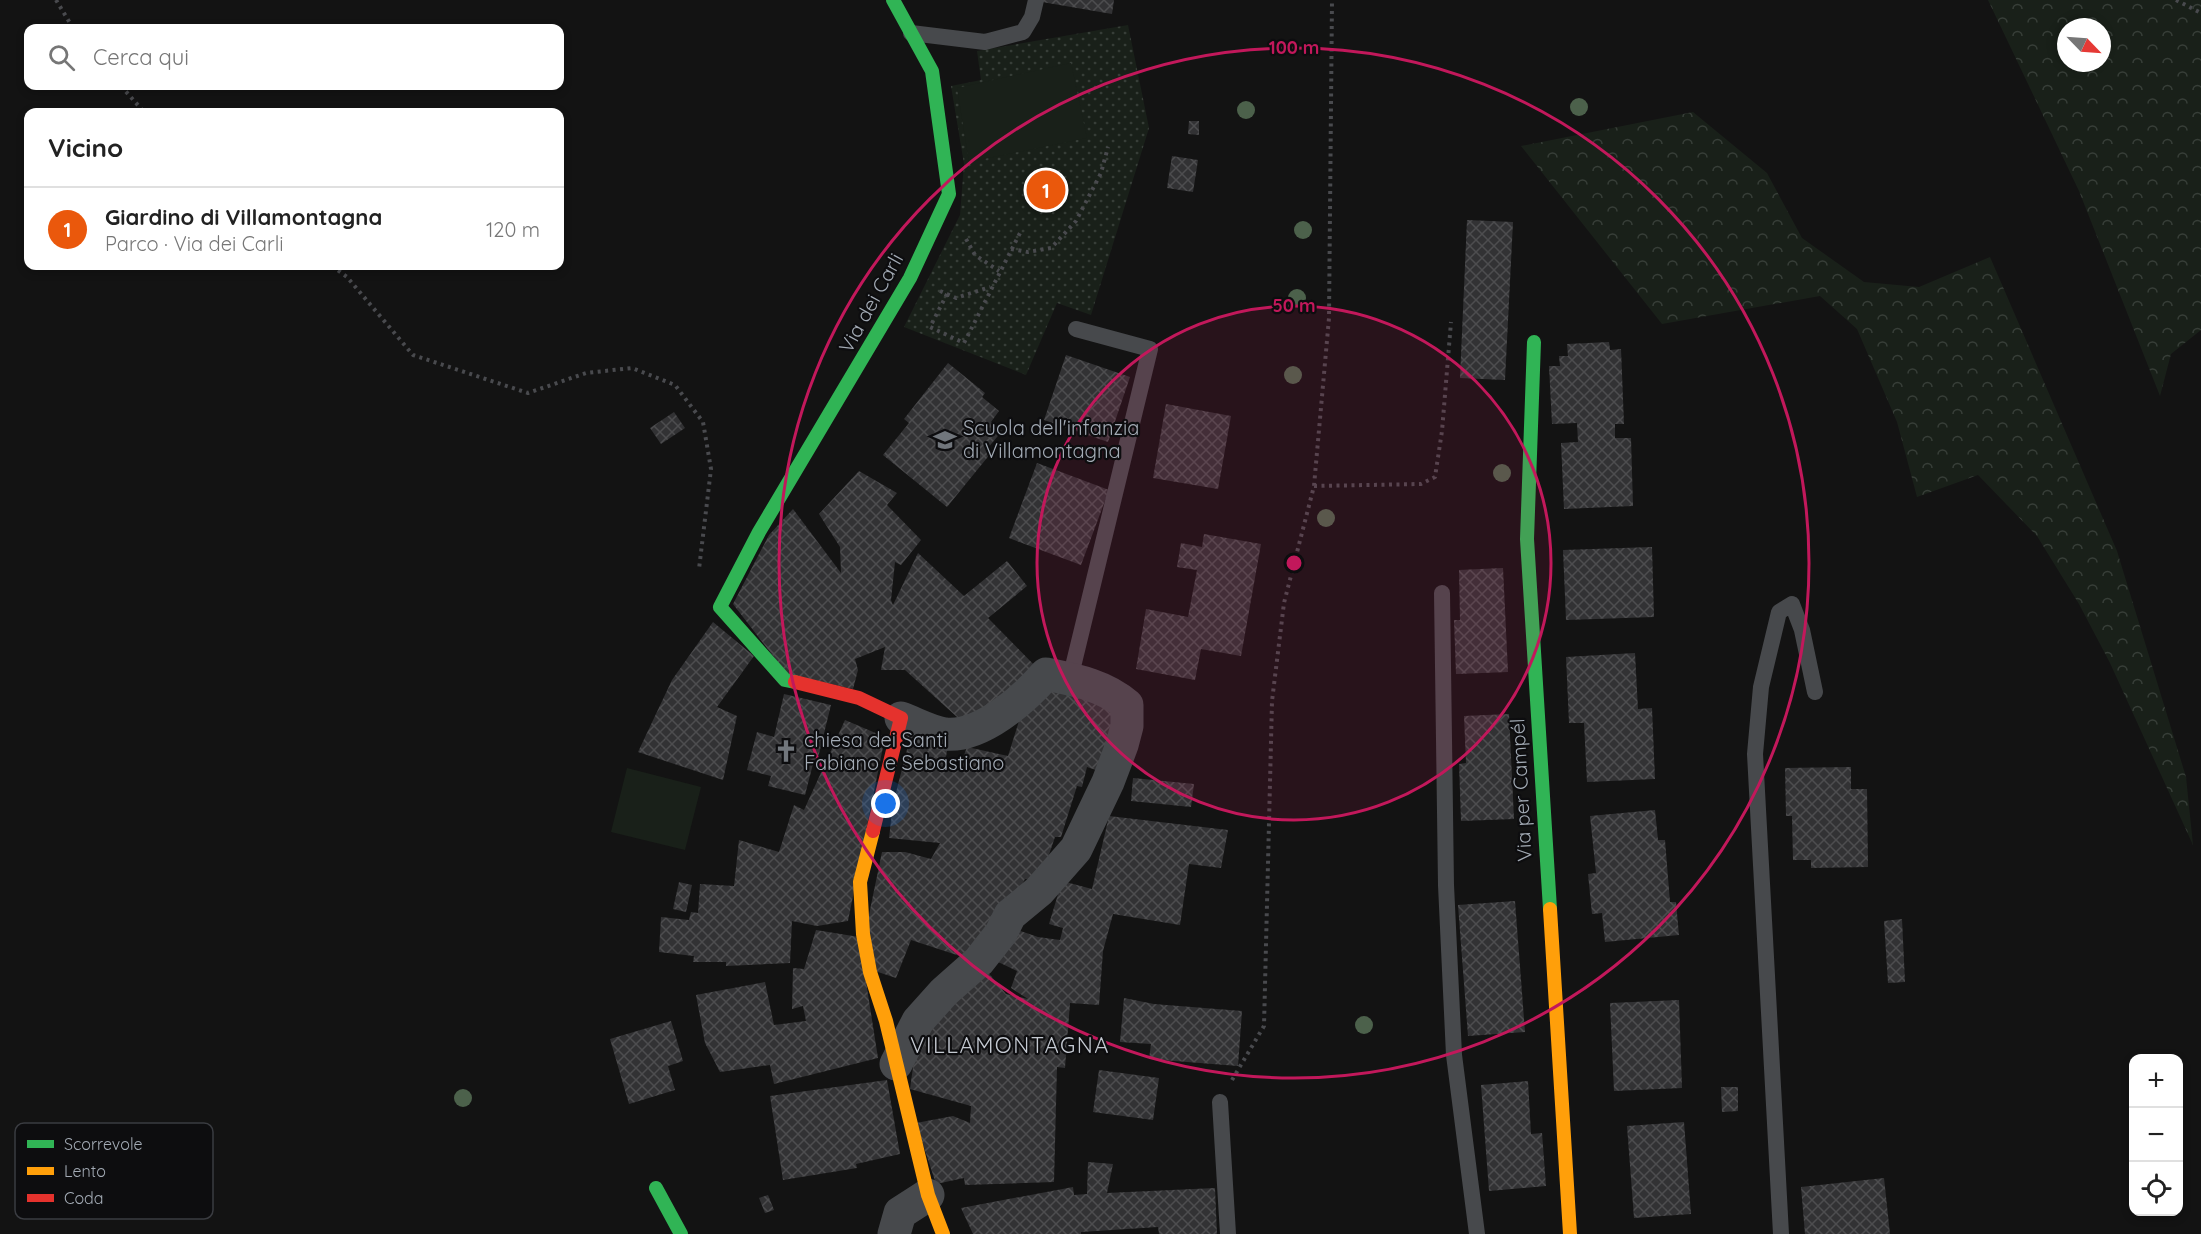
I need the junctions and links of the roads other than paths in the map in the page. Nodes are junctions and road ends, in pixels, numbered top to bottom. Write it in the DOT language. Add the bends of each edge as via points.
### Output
graph roads {
  1 [pos="893,0"];
  2 [pos="1036,0"];
  3 [pos="911,33"];
  4 [pos="1076,329"];
  5 [pos="1534,342"];
  6 [pos="1442,593"];
  7 [pos="1070,679"];
  8 [pos="1815,692"];
  9 [pos="901,718"];
  10 [pos="896,1064"];
  11 [pos="1220,1102"];
  12 [pos="656,1188"];
  13 [pos="928,1195"];
  14 [pos="681,1234"];
  15 [pos="894,1234"];
  16 [pos="944,1234"];
  17 [pos="1228,1234"];
  18 [pos="1477,1234"];
  19 [pos="1570,1234"];
  20 [pos="1781,1234"];
  1 -- 3 [label="street, Via dei Carli"];
  2 -- 3 [label="lane" via="1023,32 985,42"];
  3 -- 9 [label="street, Via dei Carli" via="932,71 949,194 910,278 759,532 720,607 785,680 859,698"];
  4 -- 7 [label="lane" via="1150,349"];
  5 -- 19 [label="street, Via per Campél" via="1527,538"];
  6 -- 18 [label="lane" via="1446,885 1454,1055"];
  7 -- 9 [label="street" via="1046,674 1018,702 968,733 944,734"];
  7 -- 10 [label="street" via="1116,694 1127,705 1127,726 1108,782 1076,849 1039,891 1010,915 979,961 918,1021"];
  8 -- 20 [label="lane" via="1802,630 1792,604 1779,612 1761,687 1755,754"];
  9 -- 10 [label="street" via="860,882 870,972"];
  10 -- 13 [label="street"];
  11 -- 17 [label="lane"];
  12 -- 14 [label="street"];
  13 -- 15 [label="street" via="900,1213"];
  13 -- 16 [label="street"];
}
